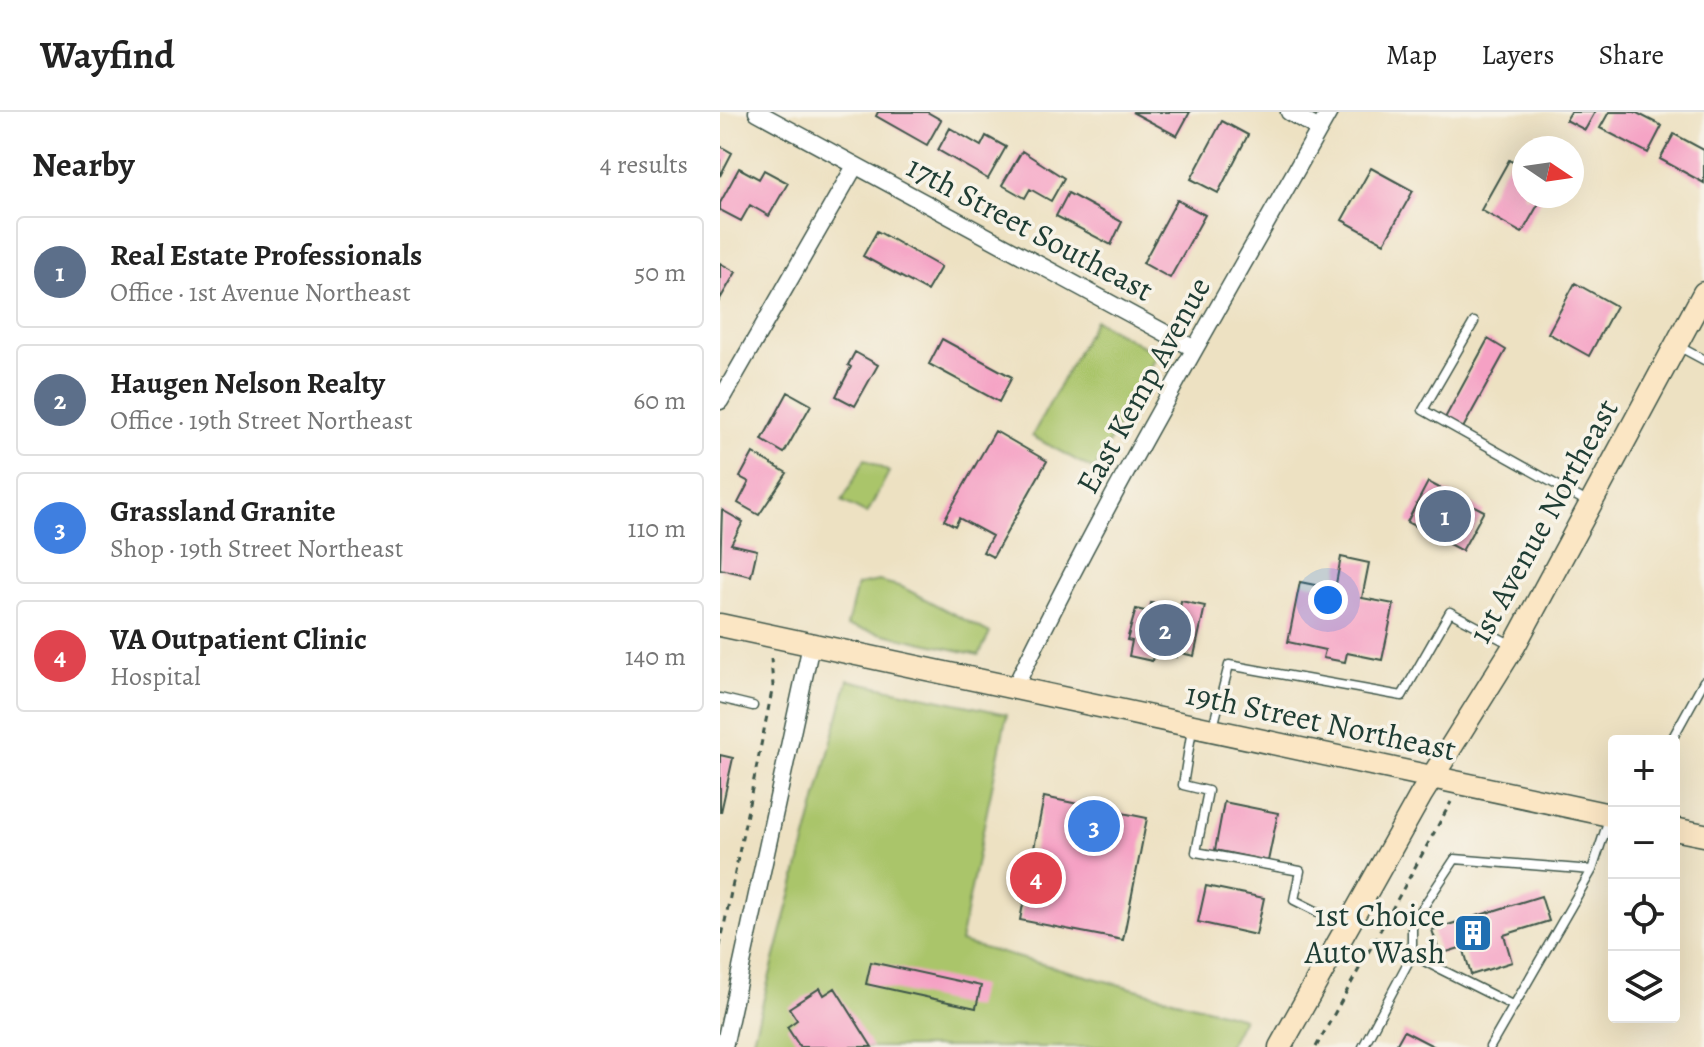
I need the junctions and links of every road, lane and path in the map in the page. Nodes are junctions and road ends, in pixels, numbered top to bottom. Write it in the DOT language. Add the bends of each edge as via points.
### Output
graph roads {
  1 [pos="757,112"];
  2 [pos="1289,112"];
  3 [pos="1329,112"];
  4 [pos="1319,129"];
  5 [pos="855,166"];
  6 [pos="1704,293"];
  7 [pos="1474,322"];
  8 [pos="1676,345"];
  9 [pos="1193,348"];
  10 [pos="1704,360"];
  11 [pos="722,394"];
  12 [pos="1590,503"];
  13 [pos="720,625"];
  14 [pos="811,645"];
  15 [pos="1514,646"];
  16 [pos="771,658"];
  17 [pos="1704,681"];
  18 [pos="1014,689"];
  19 [pos="720,698"];
  20 [pos="753,706"];
  21 [pos="1202,729"];
  22 [pos="1674,735"];
  23 [pos="1432,777"];
  24 [pos="1451,802"];
  25 [pos="1608,815"];
  26 [pos="1608,827"];
  27 [pos="1680,830"];
  28 [pos="1704,835"];
  29 [pos="1592,870"];
  30 [pos="1346,927"];
  31 [pos="720,946"];
  32 [pos="1412,955"];
  33 [pos="1514,1006"];
  34 [pos="724,1047"];
  35 [pos="1280,1047"];
  36 [pos="1316,1047"];
  37 [pos="1363,1047"];
  38 [pos="1490,1047"];
  1 -- 5 [label="street, 17th Street Southeast"];
  2 -- 4 [label="street"];
  3 -- 4 [label="street, East Kemp Avenue"];
  4 -- 9 [label="street, East Kemp Avenue"];
  5 -- 9 [label="street, 17th Street Southeast"];
  5 -- 11 [label="street"];
  6 -- 8 [label="main road, 1st Avenue Northeast"];
  7 -- 12 [label="lane" via="1423,410"];
  8 -- 10 [label="lane"];
  8 -- 12 [label="main road, 1st Avenue Northeast"];
  9 -- 18 [label="street, East Kemp Avenue"];
  12 -- 15 [label="main road, 1st Avenue Northeast"];
  13 -- 14 [label="main road, 19th Street Northeast"];
  14 -- 18 [label="main road, 19th Street Northeast"];
  14 -- 34 [label="street"];
  15 -- 21 [label="lane" via="1450,612 1402,696 1229,665"];
  15 -- 23 [label="main road, 1st Avenue Northeast"];
  16 -- 31 [label="path" via="773,686"];
  17 -- 22 [label="lane"];
  18 -- 21 [label="main road, 19th Street Northeast"];
  19 -- 20 [label="lane"];
  21 -- 23 [label="main road, 19th Street Northeast"];
  21 -- 30 [label="lane" via="1183,785 1208,791 1196,852 1300,871 1294,900"];
  23 -- 25 [label="main road, 19th Street Northeast"];
  23 -- 30 [label="main road, 1st Avenue Northeast"];
  24 -- 36 [label="path"];
  26 -- 29 [label="lane"];
  27 -- 28 [label="main road"];
  29 -- 32 [label="lane" via="1455,859 1412,924"];
  29 -- 33 [label="lane"];
  30 -- 35 [label="main road, 1st Avenue Northeast"];
  32 -- 33 [label="lane"];
  32 -- 37 [label="lane"];
  33 -- 38 [label="lane"];
}
